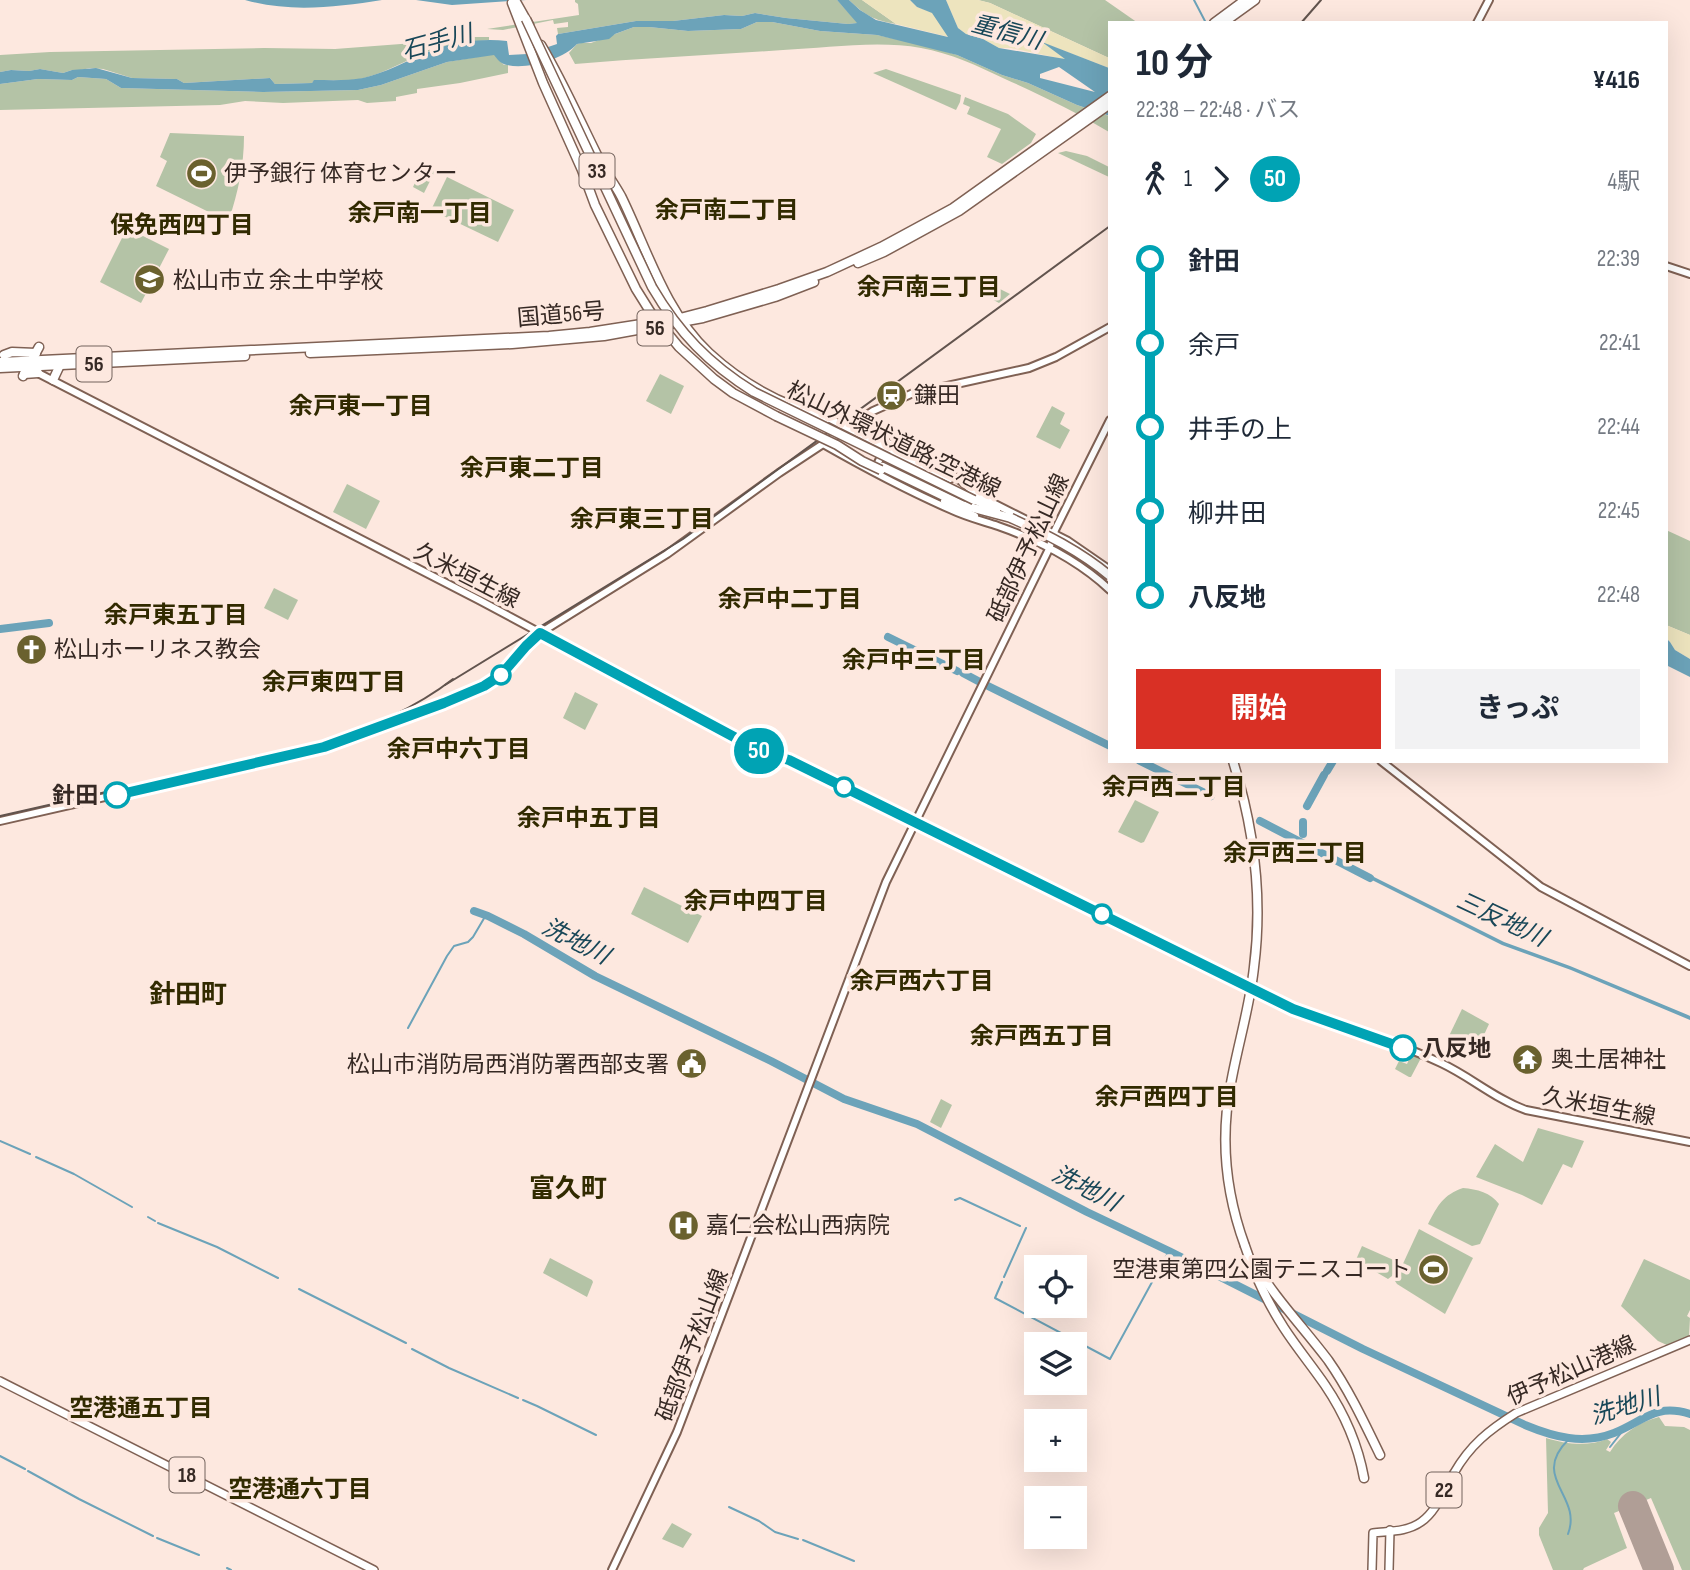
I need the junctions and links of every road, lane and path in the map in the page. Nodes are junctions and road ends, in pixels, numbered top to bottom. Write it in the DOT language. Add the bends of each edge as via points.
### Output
graph roads {
  1 [pos="513,0"];
  2 [pos="1245,0"];
  3 [pos="1255,0"];
  4 [pos="1489,0"];
  5 [pos="522,20"];
  6 [pos="1217,21"];
  7 [pos="1226,21"];
  8 [pos="1478,21"];
  9 [pos="1108,98"];
  10 [pos="1108,105"];
  11 [pos="1070,128"];
  12 [pos="1668,266"];
  13 [pos="1690,274"];
  14 [pos="679,320"];
  15 [pos="660,324"];
  16 [pos="1108,328"];
  17 [pos="1,357"];
  18 [pos="30,363"];
  19 [pos="60,365"];
  20 [pos="0,368"];
  21 [pos="38,373"];
  22 [pos="53,380"];
  23 [pos="795,407"];
  24 [pos="830,419"];
  25 [pos="859,420"];
  26 [pos="1108,424"];
  27 [pos="872,435"];
  28 [pos="822,444"];
  29 [pos="837,444"];
  30 [pos="889,449"];
  31 [pos="904,450"];
  32 [pos="862,466"];
  33 [pos="879,468"];
  34 [pos="889,479"];
  35 [pos="975,497"];
  36 [pos="1011,517"];
  37 [pos="996,526"];
  38 [pos="1054,534"];
  39 [pos="1049,549"];
  40 [pos="1108,569"];
  41 [pos="1108,575"];
  42 [pos="1108,588"];
  43 [pos="540,633"];
  44 [pos="1234,763"];
  45 [pos="1384,763"];
  46 [pos="0,821"];
  47 [pos="915,823"];
  48 [pos="1690,966"];
  49 [pos="1690,1142"];
  50 [pos="1245,1246"];
  51 [pos="1690,1340"];
  52 [pos="0,1381"];
  53 [pos="1380,1455"];
  54 [pos="1364,1478"];
  55 [pos="1391,1530"];
  56 [pos="374,1570"];
  57 [pos="611,1570"];
  58 [pos="1372,1570"];
  59 [pos="1390,1570"];
  1 -- 5 [label="highway, 33"];
  2 -- 6 [label="highway"];
  3 -- 7 [label="highway"];
  4 -- 8 [label="main road"];
  5 -- 14 [label="highway, 33, bridge" via="557,72"];
  5 -- 14 [label="highway, 33, bridge" via="652,287"];
  5 -- 15 [label="highway, 33" via="542,83 595,205 636,289"];
  9 -- 11 [label="highway, 国道56号 / 56"];
  10 -- 11 [label="highway, 国道56号 / 56"];
  11 -- 14 [label="highway, 国道56号 / 56" via="953,208 881,247 827,272"];
  12 -- 13 [label="main road"];
  14 -- 15 [label="highway, 国道56号 / 56"];
  14 -- 23 [label="highway, 56, bridge" via="710,354 746,381"];
  14 -- 35 [label="highway, 松山外環状道路;空港線 / 56, bridge" via="706,357 737,382"];
  15 -- 18 [label="highway, 国道56号 / 56" via="549,336"];
  15 -- 19 [label="highway, 国道56号 / 56" via="594,338 532,343"];
  15 -- 29 [label="highway, 56, bridge" via="679,347 733,393"];
  16 -- 25 [label="main road" via="1029,368 911,394"];
  17 -- 18 [label="highway, 国道56号 / 56"];
  17 -- 18 [label="highway, 56" via="12,352"];
  18 -- 19 [label="highway, 国道56号 / 56"];
  18 -- 20 [label="highway, 国道56号 / 56"];
  18 -- 21 [label="highway, 56"];
  19 -- 22 [label="highway, 56"];
  21 -- 22 [label="main road, 久米垣生線"];
  22 -- 43 [label="main road, 久米垣生線"];
  23 -- 24 [label="highway, 56"];
  23 -- 35 [label="highway, 56, bridge"];
  24 -- 30 [label="main road, bridge"];
  25 -- 27 [label="main road"];
  25 -- 28 [label="main road"];
  26 -- 38 [label="main road, 砥部伊予松山線"];
  27 -- 30 [label="main road"];
  27 -- 31 [label="main road"];
  28 -- 32 [label="main road"];
  28 -- 43 [label="main road" via="674,550"];
  29 -- 33 [label="highway, 56, bridge"];
  29 -- 36 [label="highway, 56, bridge" via="962,505"];
  30 -- 31 [label="main road" via="890,445"];
  30 -- 33 [label="main road"];
  30 -- 35 [label="main road" via="945,476"];
  31 -- 35 [label="main road" via="961,481"];
  32 -- 33 [label="main road"];
  32 -- 34 [label="main road"];
  33 -- 34 [label="main road"];
  33 -- 37 [label="main road"];
  34 -- 37 [label="main road" via="952,511"];
  35 -- 36 [label="highway, 松山外環状道路;空港線 / 56"];
  35 -- 38 [label="main road"];
  36 -- 41 [label="highway, 松山外環状道路;空港線 / 56, bridge"];
  37 -- 39 [label="main road"];
  38 -- 39 [label="main road, 砥部伊予松山線"];
  38 -- 40 [label="main road"];
  39 -- 42 [label="main road"];
  39 -- 47 [label="main road, 砥部伊予松山線"];
  43 -- 46 [label="main road" via="501,675 484,686 324,747"];
  43 -- 47 [label="main road, 久米垣生線" via="764,753 789,760"];
  44 -- 50 [label="highway, bridge" via="1250,823 1258,919 1255,966 1231,1083 1226,1136 1231,1197"];
  45 -- 48 [label="main road" via="1541,887"];
  47 -- 49 [label="main road, 久米垣生線" via="1293,1009 1442,1064 1514,1106"];
  47 -- 57 [label="main road, 砥部伊予松山線" via="878,902 677,1432"];
  50 -- 53 [label="highway" via="1340,1379"];
  50 -- 54 [label="highway" via="1271,1307 1336,1403 1355,1443"];
  51 -- 55 [label="main road, 伊予松山港線 / 22" via="1501,1422 1474,1443 1428,1516 1413,1527"];
  52 -- 56 [label="main road, 18"];
  55 -- 58 [label="main road, 伊予松山港線 / 22" via="1373,1533"];
  55 -- 59 [label="main road"];
}
